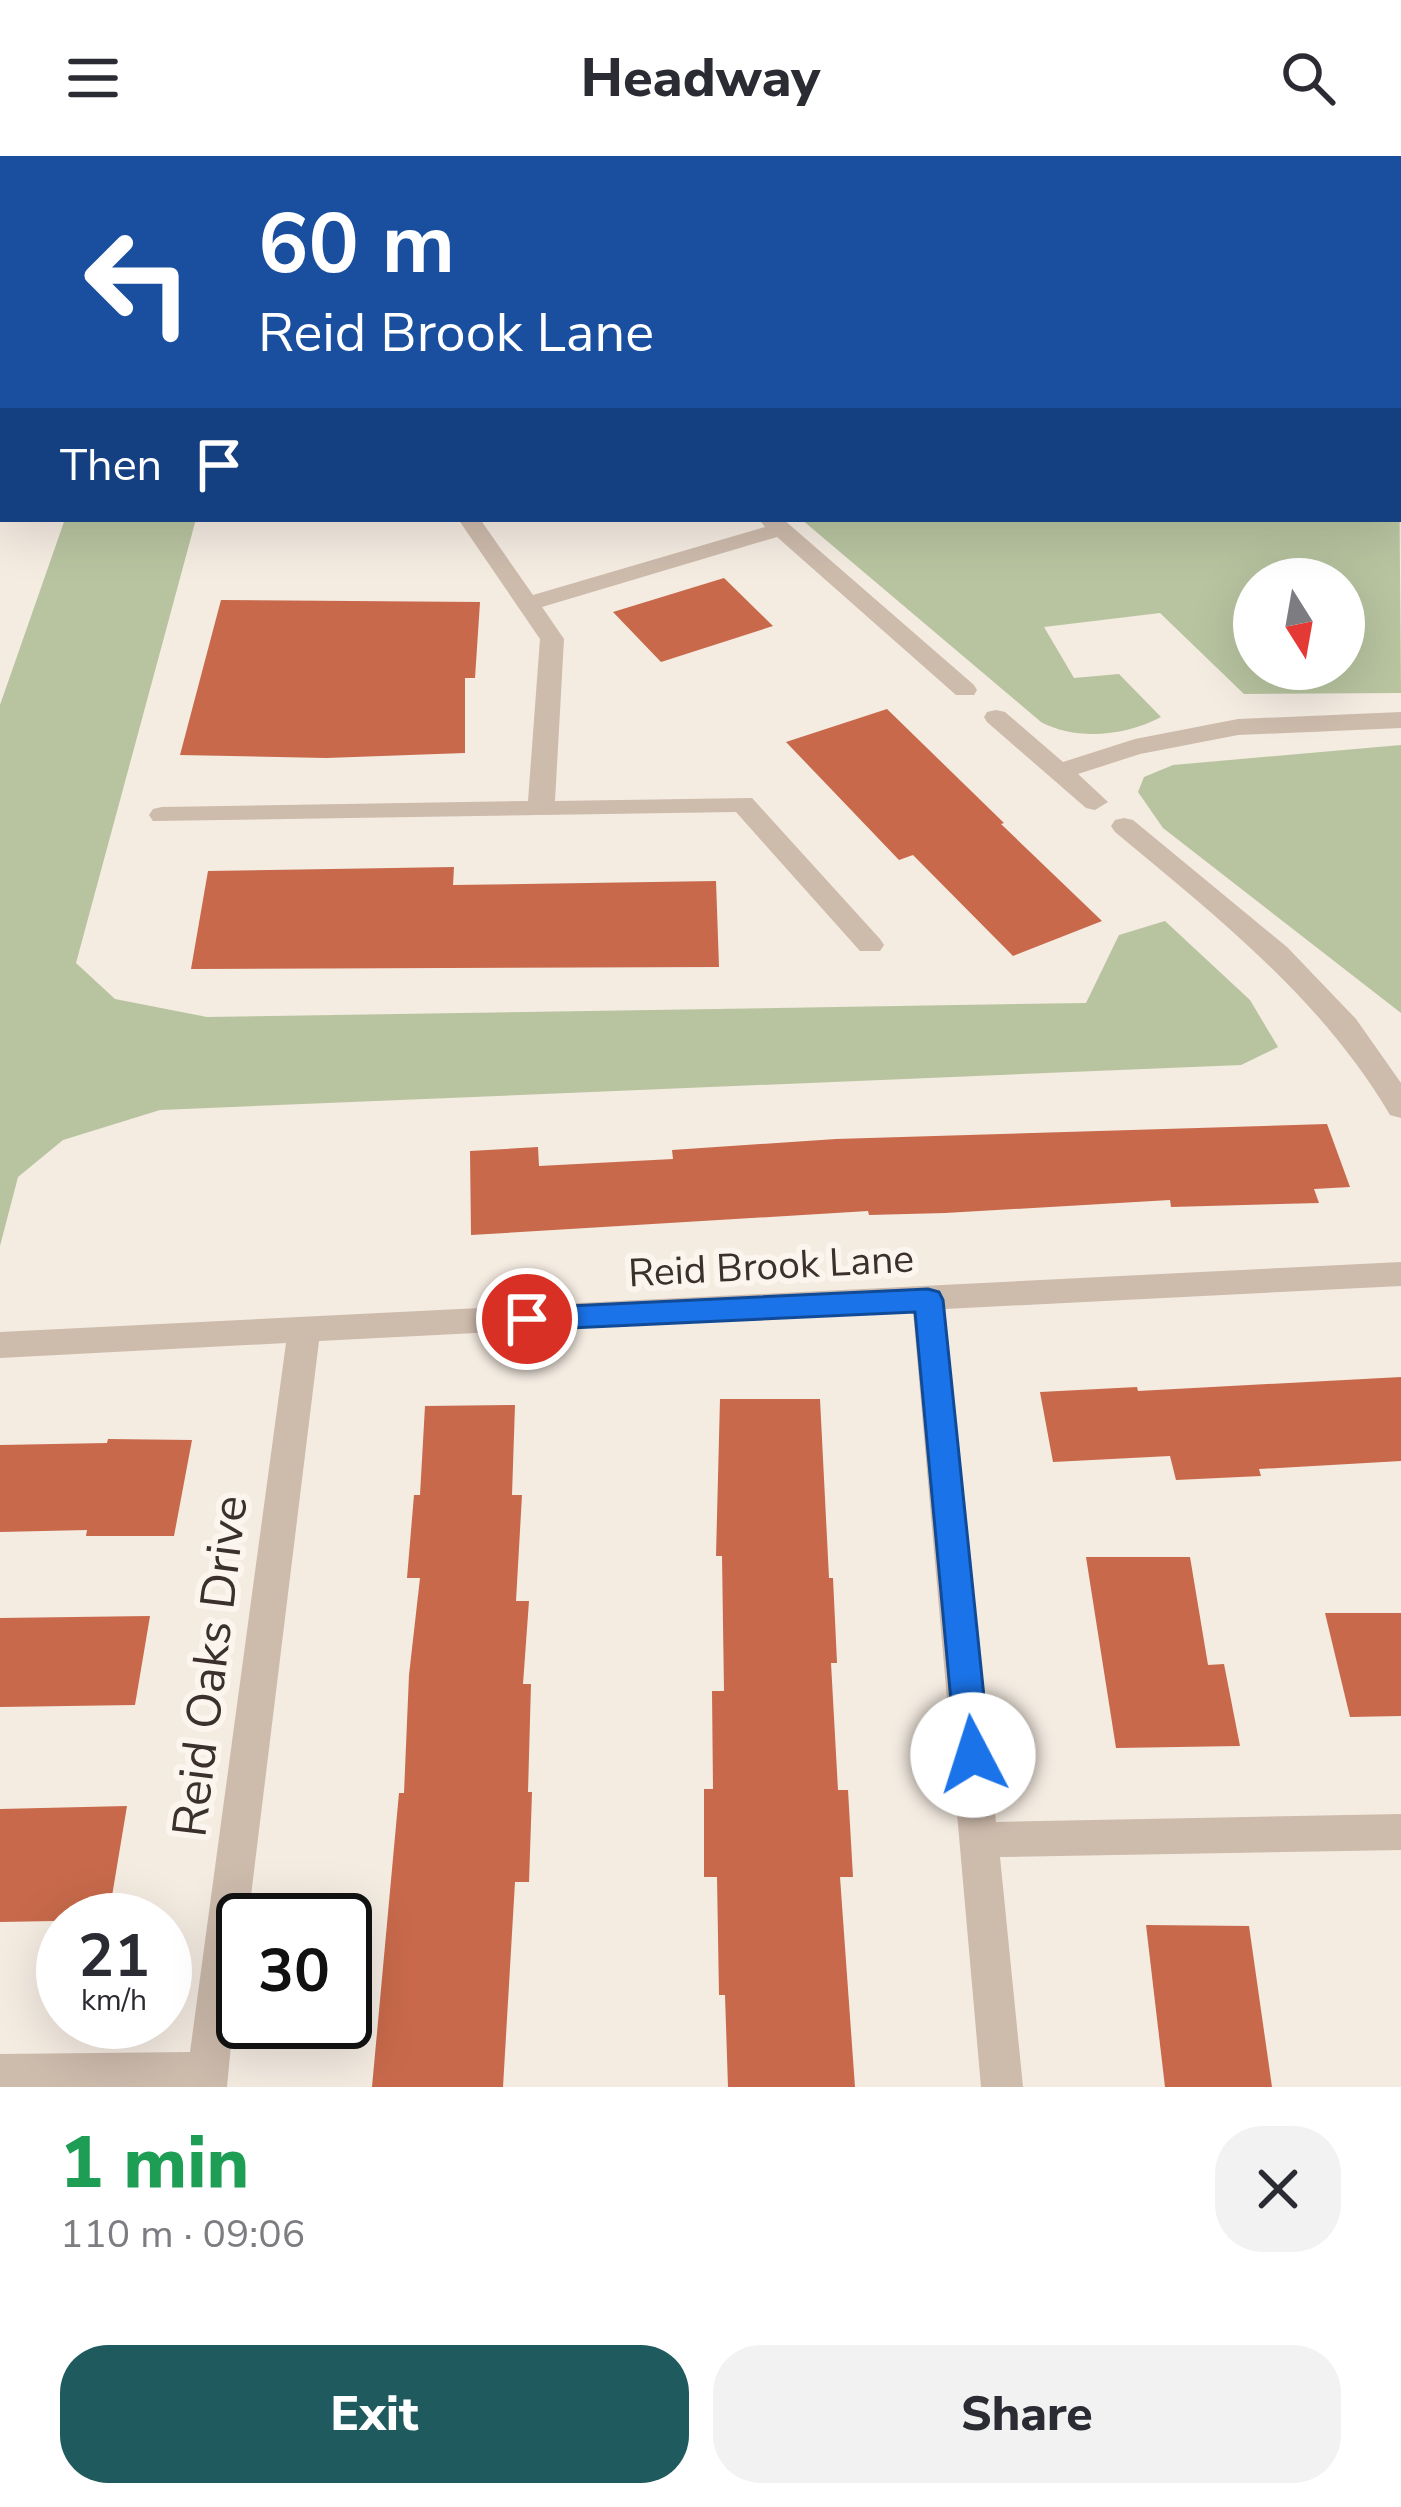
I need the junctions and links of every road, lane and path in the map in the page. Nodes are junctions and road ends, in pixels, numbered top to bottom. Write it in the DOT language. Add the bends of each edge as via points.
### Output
graph roads {
  1 [pos="471,522"];
  2 [pos="775,524"];
  3 [pos="532,603"];
  4 [pos="965,690"];
  5 [pos="996,717"];
  6 [pos="1401,720"];
  7 [pos="1060,771"];
  8 [pos="1095,802"];
  9 [pos="542,808"];
  10 [pos="162,815"];
  11 [pos="1124,826"];
  12 [pos="870,945"];
  13 [pos="1401,1108"];
  14 [pos="1401,1274"];
  15 [pos="928,1300"];
  16 [pos="304,1329"];
  17 [pos="0,1345"];
  18 [pos="1401,1832"];
  19 [pos="981,1840"];
  20 [pos="0,2074"];
  21 [pos="207,2080"];
  22 [pos="1003,2087"];
  1 -- 3 [label="street"];
  2 -- 3 [label="street"];
  2 -- 4 [label="street"];
  3 -- 9 [label="street" via="552,639"];
  5 -- 7 [label="street"];
  6 -- 7 [label="street" via="1238,727"];
  7 -- 8 [label="street"];
  9 -- 10 [label="street"];
  9 -- 12 [label="street" via="743,804"];
  11 -- 13 [label="street" via="1267,946 1353,1032"];
  14 -- 15 [label="street, Reid Brook Lane"];
  15 -- 16 [label="street, Reid Brook Lane"];
  15 -- 19 [label="street"];
  16 -- 17 [label="street, Reid Brook Lane"];
  16 -- 21 [label="street, Reid Oaks Drive"];
  18 -- 19 [label="street"];
  19 -- 22 [label="street"];
  20 -- 21 [label="street"];
}
